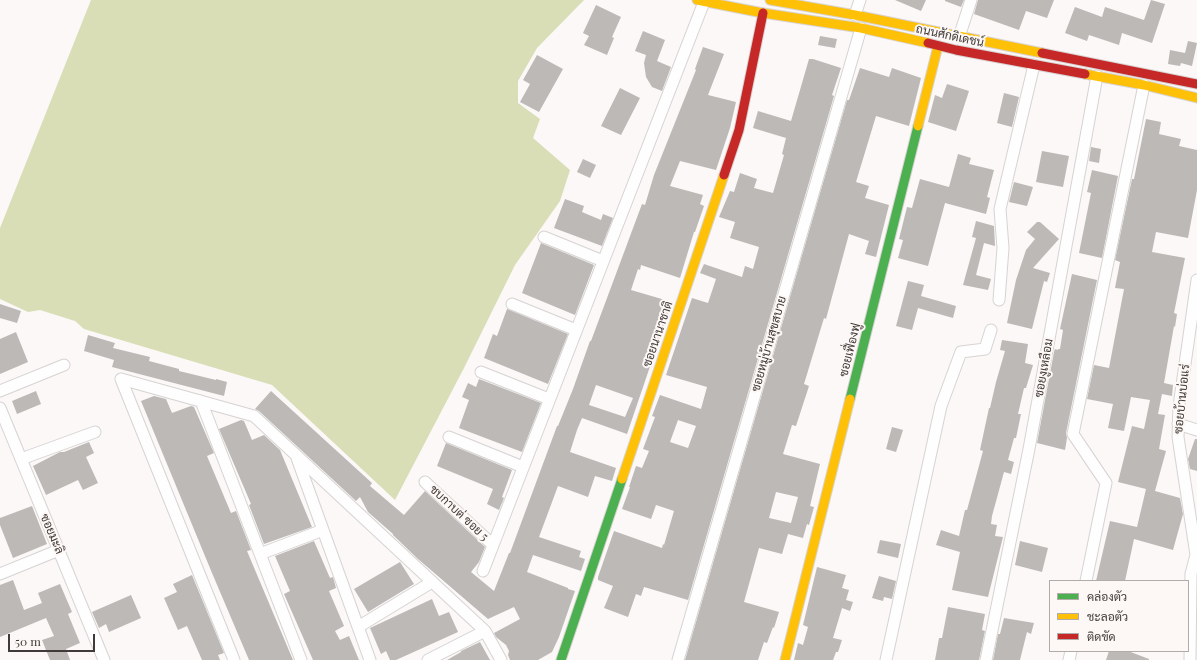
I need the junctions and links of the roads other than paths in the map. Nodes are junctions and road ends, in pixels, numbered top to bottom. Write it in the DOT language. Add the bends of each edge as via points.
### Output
graph roads {
  1 [pos="770,0"];
  2 [pos="860,0"];
  3 [pos="971,0"];
  4 [pos="701,1"];
  5 [pos="787,2"];
  6 [pos="764,12"];
  7 [pos="855,15"];
  8 [pos="861,28"];
  9 [pos="960,37"];
  10 [pos="938,46"];
  11 [pos="1034,65"];
  12 [pos="1097,76"];
  13 [pos="1197,84"];
  14 [pos="1144,85"];
  15 [pos="1197,98"];
  16 [pos="544,237"];
  17 [pos="603,261"];
  18 [pos="1197,280"];
  19 [pos="999,300"];
  20 [pos="512,304"];
  21 [pos="576,330"];
  22 [pos="991,330"];
  23 [pos="64,366"];
  24 [pos="481,372"];
  25 [pos="0,391"];
  26 [pos="550,398"];
  27 [pos="201,401"];
  28 [pos="0,408"];
  29 [pos="1178,424"];
  30 [pos="1197,430"];
  31 [pos="95,432"];
  32 [pos="449,437"];
  33 [pos="296,455"];
  34 [pos="21,459"];
  35 [pos="523,467"];
  36 [pos="425,482"];
  37 [pos="323,530"];
  38 [pos="493,545"];
  39 [pos="59,550"];
  40 [pos="260,554"];
  41 [pos="483,571"];
  42 [pos="0,574"];
  43 [pos="1086,580"];
  44 [pos="432,582"];
  45 [pos="1194,593"];
  46 [pos="358,627"];
  47 [pos="485,631"];
  48 [pos="104,660"];
  49 [pos="234,660"];
  50 [pos="301,660"];
  51 [pos="370,660"];
  52 [pos="428,660"];
  53 [pos="501,660"];
  54 [pos="561,660"];
  55 [pos="678,660"];
  56 [pos="785,660"];
  57 [pos="886,660"];
  58 [pos="986,660"];
  59 [pos="1190,660"];
  1 -- 5 [label="street"];
  2 -- 7 [label="street"];
  3 -- 9 [label="street"];
  4 -- 6 [label="street, ถนนศักดิเดชน์"];
  4 -- 17 [label="street"];
  5 -- 7 [label="street"];
  6 -- 8 [label="street, ถนนศักดิเดชน์"];
  6 -- 54 [label="street, ซอยนานาชาติ" via="739,130"];
  7 -- 9 [label="street"];
  8 -- 10 [label="street, ถนนศักดิเดชน์"];
  8 -- 55 [label="street, ซอยหมู่บ้านสุขสบาย"];
  9 -- 13 [label="street"];
  10 -- 11 [label="street, ถนนศักดิเดชน์"];
  10 -- 56 [label="street, ซอยเฟื่องฟู"];
  11 -- 12 [label="street, ถนนศักดิเดชน์"];
  11 -- 19 [label="street" via="1000,209 1003,248"];
  12 -- 14 [label="street, ถนนศักดิเดชน์"];
  12 -- 58 [label="street, ซอยงูเหลือม" via="1029,449"];
  14 -- 15 [label="street, ถนนศักดิเดชน์"];
  14 -- 43 [label="street" via="1073,434 1106,483"];
  16 -- 17 [label="street"];
  17 -- 21 [label="street"];
  18 -- 29 [label="street, ซอยบ้านบ่อแร่"];
  20 -- 21 [label="street"];
  21 -- 26 [label="street"];
  22 -- 57 [label="street" via="985,349 961,352 941,406"];
  23 -- 25 [label="street"];
  24 -- 26 [label="street"];
  26 -- 35 [label="street"];
  27 -- 33 [label="street" via="254,416"];
  27 -- 40 [label="street"];
  27 -- 49 [label="street" via="121,378"];
  28 -- 34 [label="street, ซอยมะลิ"];
  29 -- 30 [label="street"];
  29 -- 45 [label="street, ซอยบ้านบ่อแร่" via="1180,458 1196,556 1191,574"];
  31 -- 34 [label="street"];
  32 -- 35 [label="street"];
  33 -- 37 [label="street"];
  33 -- 44 [label="street"];
  34 -- 39 [label="street, ซอยมะลิ"];
  35 -- 38 [label="street"];
  36 -- 38 [label="street, ชบกาบต่ ซอย 5"];
  37 -- 40 [label="street"];
  37 -- 46 [label="street"];
  38 -- 41 [label="street"];
  39 -- 42 [label="street"];
  39 -- 48 [label="street, ซอยมะลิ"];
  40 -- 50 [label="street"];
  44 -- 46 [label="street"];
  44 -- 47 [label="street"];
  45 -- 59 [label="street, ซอยบ้านบ่อแร่"];
  46 -- 51 [label="street"];
  47 -- 52 [label="street"];
  47 -- 53 [label="street"];
}
